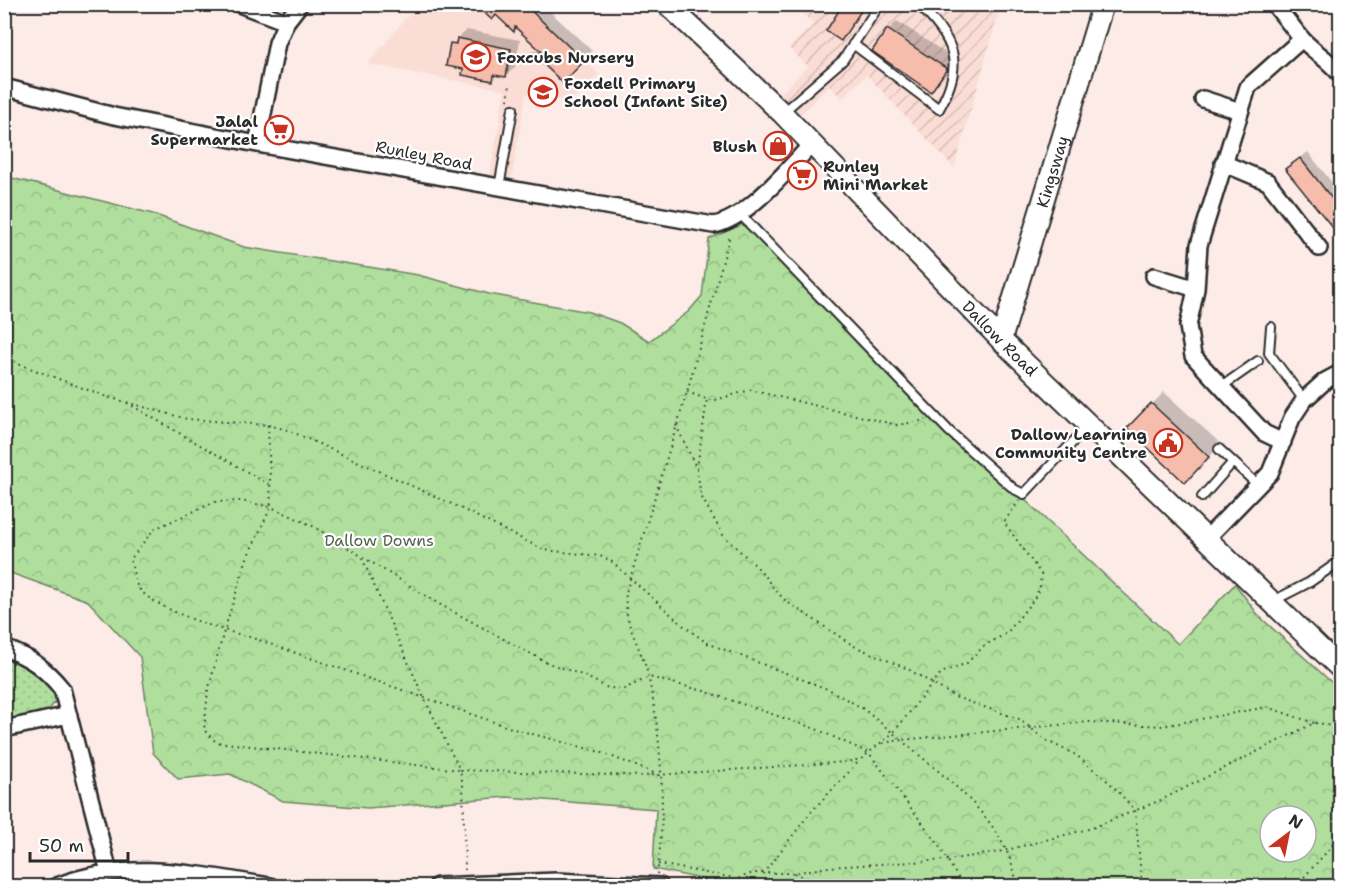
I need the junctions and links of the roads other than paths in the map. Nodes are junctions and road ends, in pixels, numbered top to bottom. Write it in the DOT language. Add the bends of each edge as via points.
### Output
graph roads {
  1 [pos="239,4"];
  2 [pos="300,4"];
  3 [pos="667,4"];
  4 [pos="868,4"];
  5 [pos="918,4"];
  6 [pos="1103,4"];
  7 [pos="1274,4"];
  8 [pos="878,7"];
  9 [pos="286,22"];
  10 [pos="1302,39"];
  11 [pos="854,44"];
  12 [pos="1341,74"];
  13 [pos="4,87"];
  14 [pos="1203,99"];
  15 [pos="513,109"];
  16 [pos="1240,111"];
  17 [pos="782,113"];
  18 [pos="257,144"];
  19 [pos="811,145"];
  20 [pos="1223,163"];
  21 [pos="499,187"];
  22 [pos="740,213"];
  23 [pos="1319,248"];
  24 [pos="1154,276"];
  25 [pos="1196,289"];
  26 [pos="1271,327"];
  27 [pos="1001,340"];
  28 [pos="1258,361"];
  29 [pos="1341,373"];
  30 [pos="1221,387"];
  31 [pos="1304,400"];
  32 [pos="1089,425"];
  33 [pos="1283,442"];
  34 [pos="1219,449"];
  35 [pos="1233,462"];
  36 [pos="1259,486"];
  37 [pos="1202,497"];
  38 [pos="1207,538"];
  39 [pos="1341,561"];
  40 [pos="1272,602"];
  41 [pos="4,648"];
  42 [pos="1341,668"];
  43 [pos="69,716"];
  44 [pos="4,729"];
  45 [pos="109,872"];
  46 [pos="194,880"];
  47 [pos="253,885"];
  48 [pos="465,885"];
  49 [pos="572,885"];
  50 [pos="57,886"];
  51 [pos="270,886"];
  52 [pos="437,886"];
  53 [pos="658,886"];
  1 -- 9 [label="street"];
  2 -- 9 [label="street"];
  3 -- 17 [label="street, Dallow Road"];
  4 -- 8 [label="lane"];
  5 -- 11 [label="lane" via="942,28 952,49 953,86 939,109"];
  6 -- 27 [label="street, Kingsway"];
  7 -- 10 [label="street"];
  8 -- 11 [label="lane"];
  9 -- 18 [label="street" via="277,43"];
  10 -- 12 [label="street"];
  10 -- 16 [label="street" via="1248,87"];
  11 -- 17 [label="lane" via="843,60"];
  13 -- 18 [label="street, Runley Road" via="114,116"];
  14 -- 16 [label="street"];
  15 -- 21 [label="lane"];
  16 -- 20 [label="street"];
  17 -- 19 [label="street, Dallow Road"];
  18 -- 21 [label="street, Runley Road"];
  19 -- 22 [label="street"];
  19 -- 27 [label="street, Dallow Road"];
  20 -- 23 [label="street" via="1268,182"];
  20 -- 25 [label="street" via="1199,245"];
  21 -- 22 [label="street, Runley Road" via="713,225 726,224"];
  22 -- 32 [label="lane" via="938,418 1024,495"];
  24 -- 25 [label="street"];
  25 -- 30 [label="street" via="1188,326 1193,356"];
  26 -- 31 [label="lane" via="1269,353"];
  27 -- 32 [label="street, Dallow Road"];
  28 -- 30 [label="lane"];
  29 -- 31 [label="street"];
  30 -- 33 [label="street" via="1264,433"];
  31 -- 33 [label="street"];
  32 -- 38 [label="street, Dallow Road"];
  33 -- 36 [label="street" via="1270,473"];
  34 -- 35 [label="lane"];
  35 -- 36 [label="lane"];
  35 -- 37 [label="lane"];
  36 -- 38 [label="street"];
  38 -- 40 [label="street, Dallow Road"];
  39 -- 40 [label="lane"];
  40 -- 42 [label="street, Dallow Road"];
  41 -- 43 [label="street" via="27,656 47,670 62,689"];
  43 -- 44 [label="street"];
  43 -- 45 [label="street"];
  45 -- 46 [label="street" via="152,869"];
  45 -- 50 [label="street"];
  46 -- 47 [label="street"];
  47 -- 51 [label="street"];
  48 -- 49 [label="street" via="556,881"];
  48 -- 52 [label="street"];
  49 -- 53 [label="street" via="588,881"];
}
